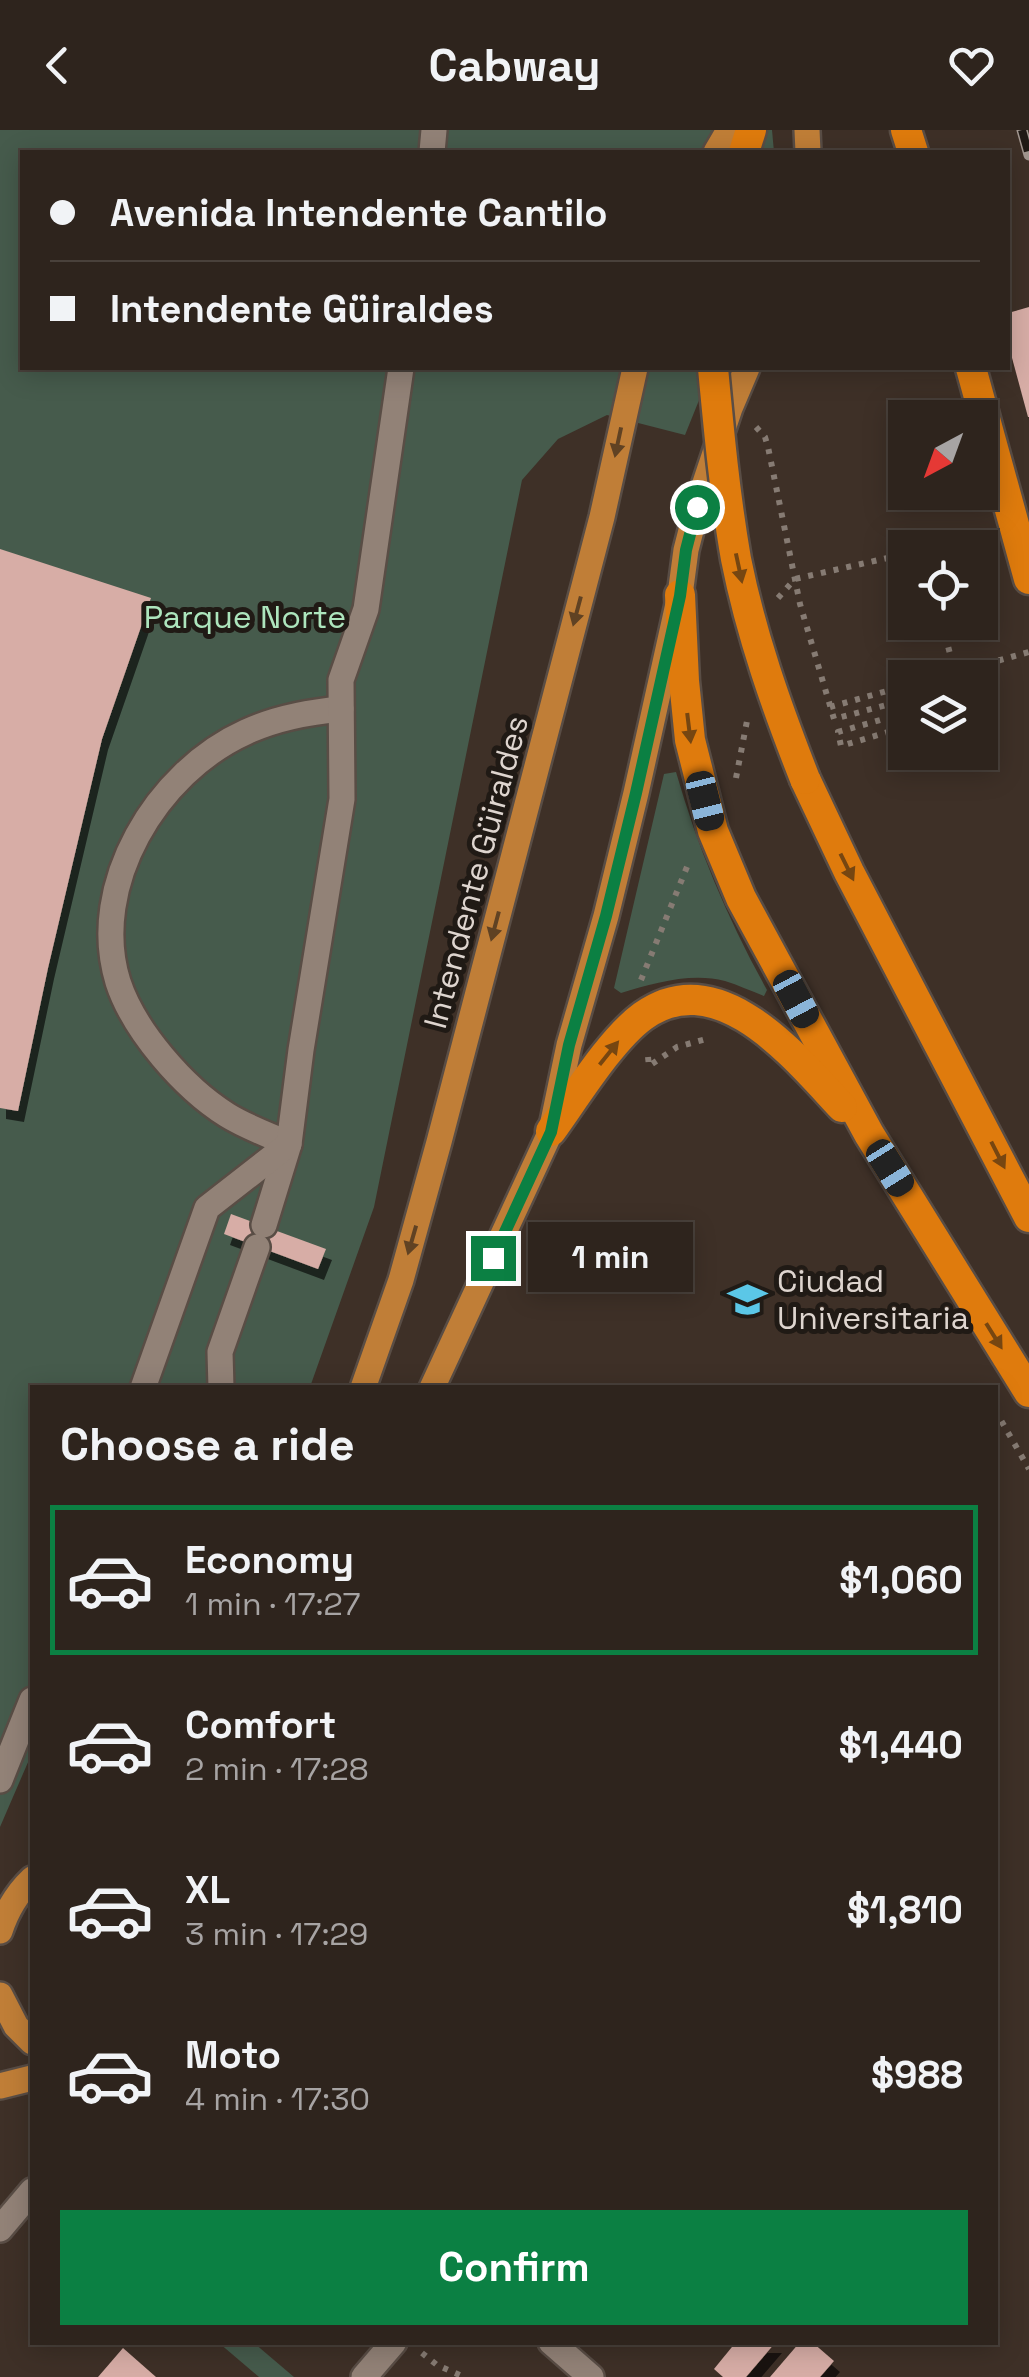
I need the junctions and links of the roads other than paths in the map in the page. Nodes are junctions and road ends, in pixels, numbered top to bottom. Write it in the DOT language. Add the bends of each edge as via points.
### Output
graph roads {
  1 [pos="401,370"];
  2 [pos="635,370"];
  3 [pos="713,370"];
  4 [pos="747,370"];
  5 [pos="972,370"];
  6 [pos="1029,580"];
  7 [pos="680,596"];
  8 [pos="341,709"];
  9 [pos="551,1132"];
  10 [pos="869,1134"];
  11 [pos="289,1144"];
  12 [pos="1029,1216"];
  13 [pos="143,1385"];
  14 [pos="221,1385"];
  15 [pos="364,1385"];
  16 [pos="433,1385"];
  17 [pos="1029,1392"];
  18 [pos="30,1705"];
  19 [pos="0,1780"];
  20 [pos="30,1881"];
  21 [pos="2,1920"];
  22 [pos="0,1994"];
  23 [pos="30,2040"];
  24 [pos="30,2078"];
  25 [pos="0,2086"];
  26 [pos="30,2193"];
  27 [pos="0,2229"];
  28 [pos="391,2345"];
  29 [pos="554,2345"];
  30 [pos="364,2377"];
  31 [pos="590,2377"];
  1 -- 8 [label="lane" via="366,608 341,680"];
  2 -- 15 [label="main road, Intendente Güiraldes, one-way" via="439,1142"];
  3 -- 12 [label="highway, one-way, bridge" via="737,561 775,702 849,872"];
  4 -- 7 [label="main road" via="697,507"];
  5 -- 6 [label="highway"];
  7 -- 9 [label="main road"];
  7 -- 10 [label="highway, one-way" via="690,740 713,831 741,898"];
  8 -- 11 [label="lane" via="342,799"];
  8 -- 11 [label="lane" via="245,732 191,766 132,846 113,908 112,956 143,1032 228,1116"];
  9 -- 10 [label="highway, one-way" via="636,1022 676,1001 700,1001 740,1014 786,1048"];
  9 -- 16 [label="main road"];
  10 -- 17 [label="highway, one-way"];
  11 -- 13 [label="lane" via="207,1208"];
  11 -- 14 [label="lane" via="220,1352"];
  18 -- 19 [label="lane"];
  20 -- 21 [label="main road"];
  22 -- 23 [label="main road"];
  24 -- 25 [label="main road"];
  26 -- 27 [label="lane"];
  28 -- 30 [label="lane"];
  29 -- 31 [label="lane"];
}
